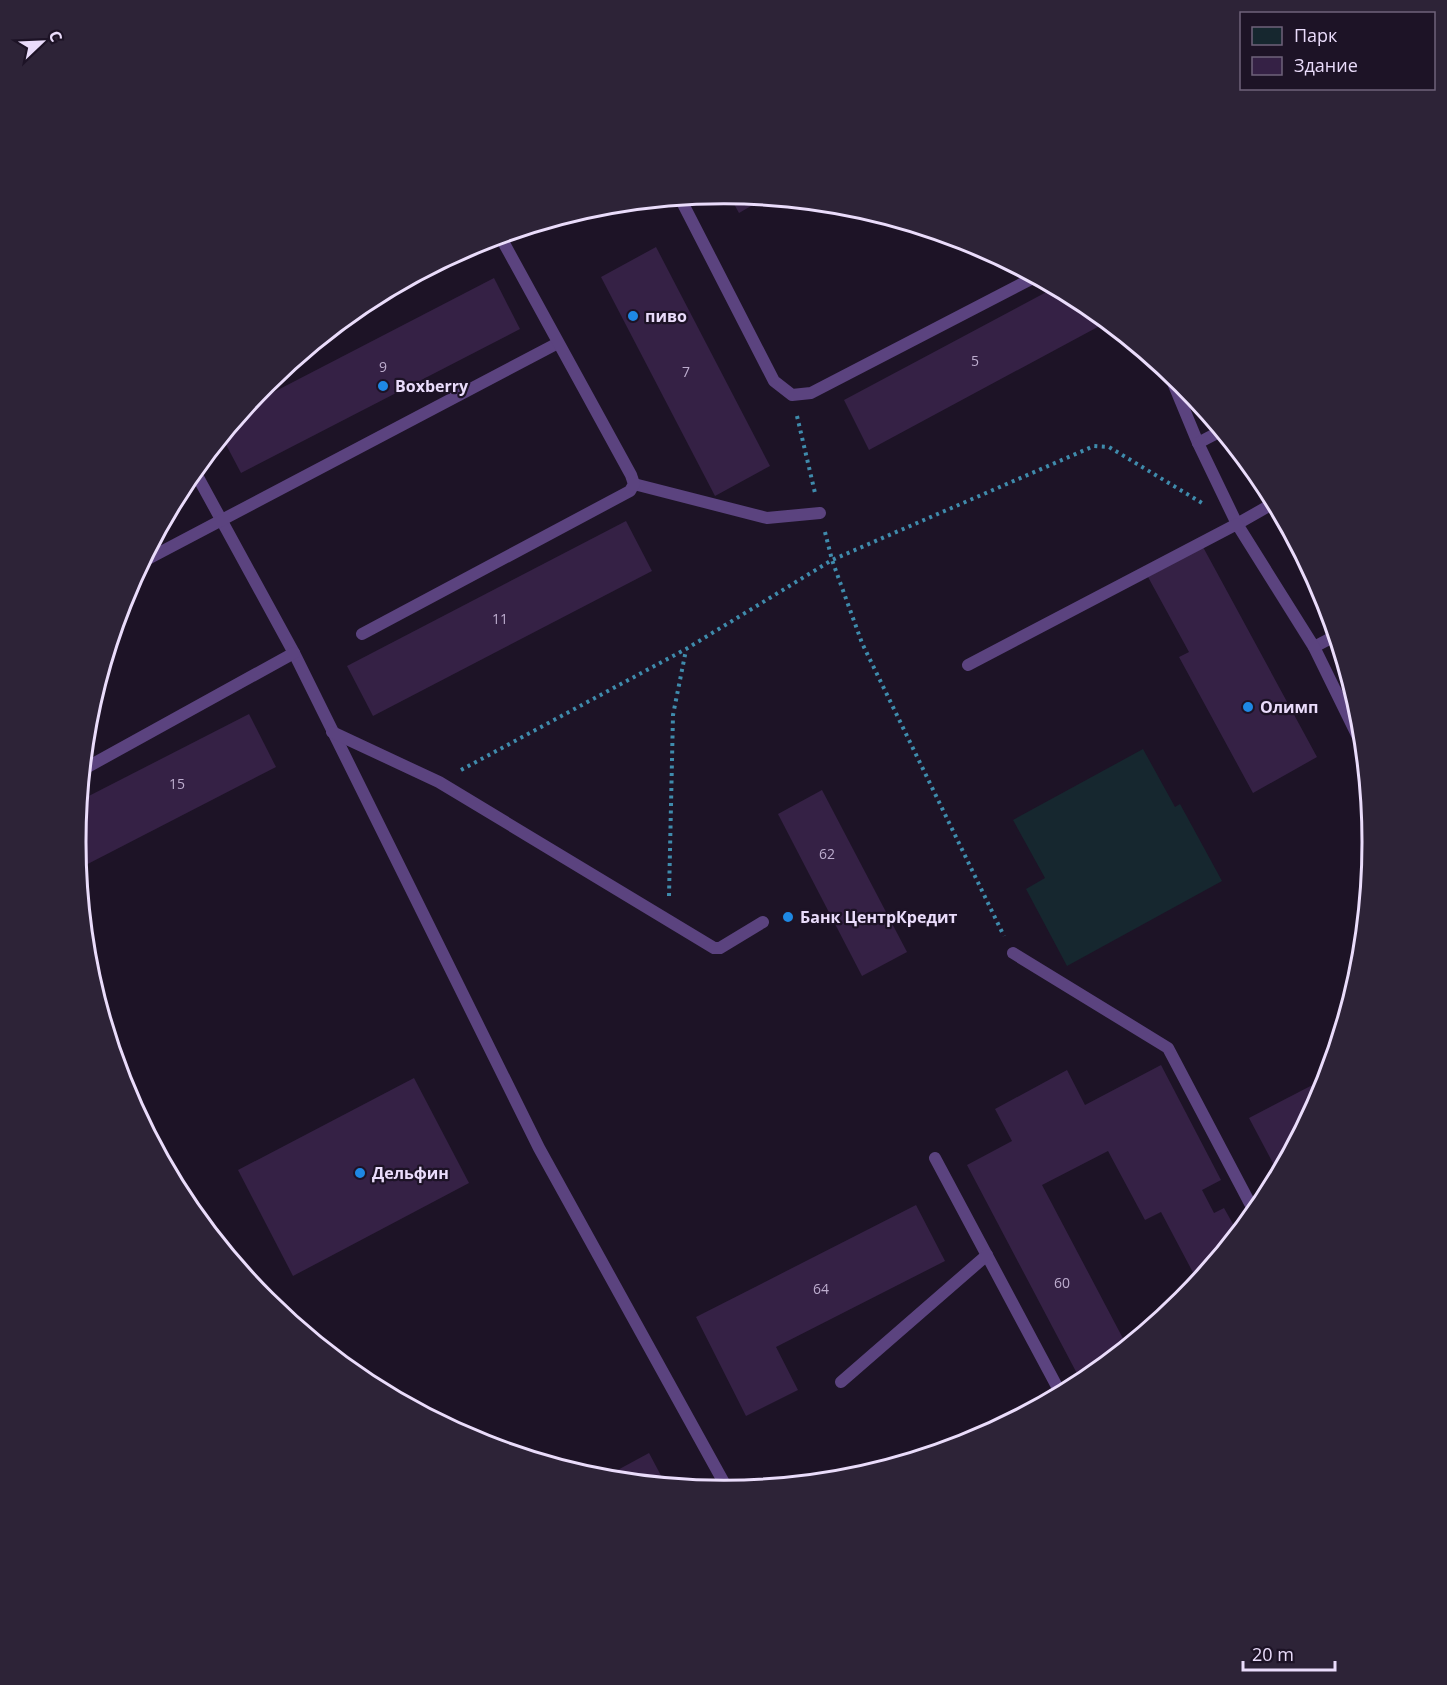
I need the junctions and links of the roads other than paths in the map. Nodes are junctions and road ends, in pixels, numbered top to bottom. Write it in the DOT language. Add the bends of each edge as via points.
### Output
graph roads {
  1 [pos="684,206"];
  2 [pos="504,243"];
  3 [pos="1027,281"];
  4 [pos="558,343"];
  5 [pos="1178,394"];
  6 [pos="1214,435"];
  7 [pos="1198,443"];
  8 [pos="199,479"];
  9 [pos="634,484"];
  10 [pos="1266,508"];
  11 [pos="820,513"];
  12 [pos="221,520"];
  13 [pos="1237,524"];
  14 [pos="153,556"];
  15 [pos="362,634"];
  16 [pos="1329,639"];
  17 [pos="1314,647"];
  18 [pos="294,653"];
  19 [pos="968,665"];
  20 [pos="1349,719"];
  21 [pos="332,732"];
  22 [pos="90,765"];
  23 [pos="763,922"];
  24 [pos="1012,953"];
  25 [pos="935,1158"];
  26 [pos="1250,1203"];
  27 [pos="987,1255"];
  28 [pos="841,1382"];
  29 [pos="1057,1386"];
  30 [pos="722,1480"];
  1 -- 3 [label="lane" via="774,381 792,395 811,393"];
  2 -- 4 [label="lane"];
  4 -- 9 [label="lane"];
  4 -- 12 [label="lane"];
  5 -- 7 [label="lane"];
  6 -- 7 [label="lane"];
  7 -- 13 [label="lane"];
  8 -- 12 [label="lane"];
  9 -- 11 [label="lane" via="767,518"];
  9 -- 15 [label="lane" via="630,491"];
  10 -- 13 [label="lane"];
  12 -- 14 [label="lane"];
  12 -- 18 [label="lane"];
  13 -- 17 [label="lane"];
  13 -- 19 [label="lane"];
  16 -- 17 [label="lane"];
  17 -- 20 [label="lane"];
  18 -- 21 [label="lane"];
  18 -- 22 [label="lane"];
  21 -- 23 [label="lane" via="439,782 714,948"];
  21 -- 30 [label="lane" via="539,1148"];
  24 -- 26 [label="lane" via="1168,1048"];
  25 -- 27 [label="lane"];
  27 -- 28 [label="lane"];
  27 -- 29 [label="lane"];
}
